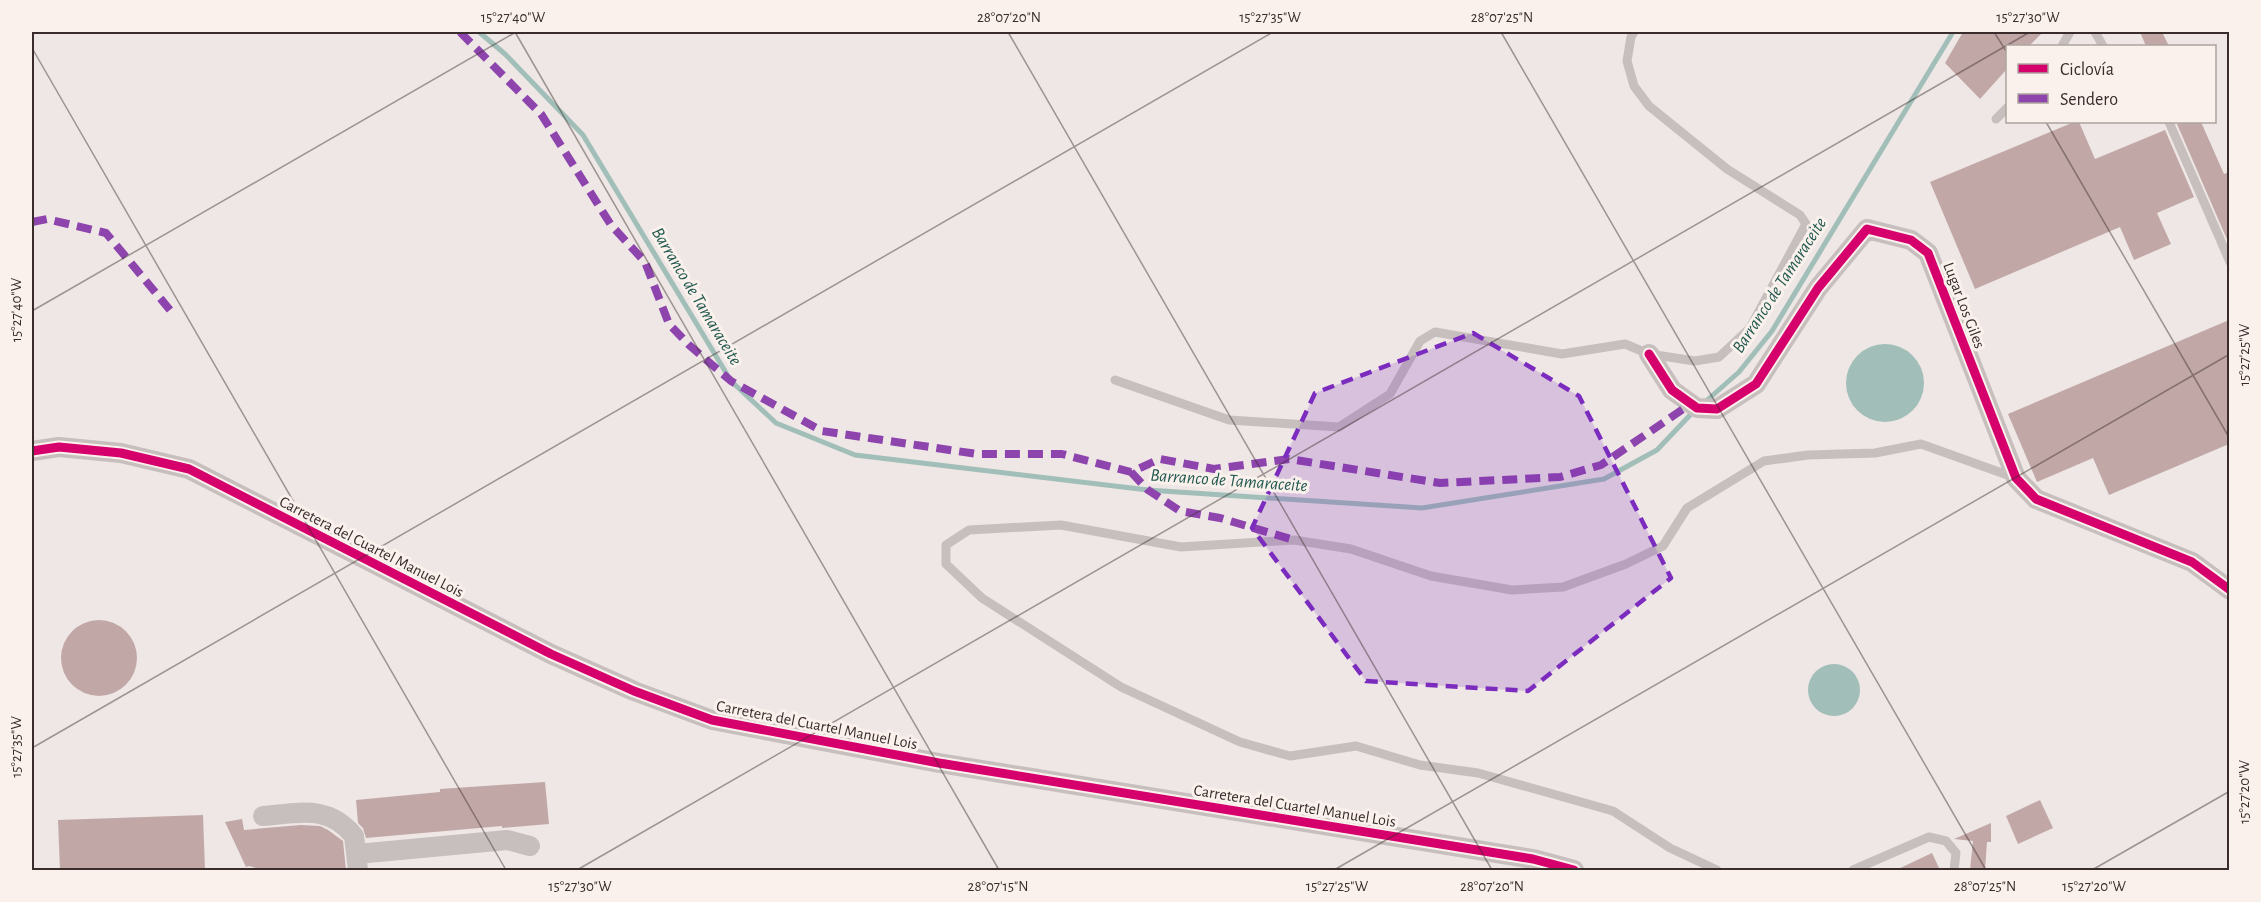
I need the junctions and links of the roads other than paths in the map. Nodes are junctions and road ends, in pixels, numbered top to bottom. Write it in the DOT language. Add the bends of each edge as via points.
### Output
graph roads {
  1 [pos="1634,32"];
  2 [pos="2006,109"];
  3 [pos="1996,119"];
  4 [pos="2169,123"];
  5 [pos="2229,262"];
  6 [pos="1649,354"];
  7 [pos="1115,380"];
  8 [pos="32,451"];
  9 [pos="2016,478"];
  10 [pos="2229,590"];
  11 [pos="263,816"];
  12 [pos="530,846"];
  13 [pos="357,862"];
  14 [pos="1574,870"];
  15 [pos="1717,870"];
  16 [pos="1853,870"];
  17 [pos="1954,870"];
  1 -- 6 [label="lane" via="1627,60 1634,86 1649,106 1727,169 1800,215 1806,224 1750,328 1719,357 1695,361"];
  2 -- 3 [label="lane"];
  4 -- 5 [label="lane"];
  6 -- 7 [label="lane" via="1625,344 1562,354 1435,332 1420,341 1390,394 1339,427 1228,420"];
  6 -- 9 [label="street, Lugar Los Giles" via="1672,390 1697,408 1717,409 1756,384 1818,288 1867,229 1911,240 1928,253"];
  8 -- 14 [label="street, Carretera del Cuartel Manuel Lois" via="59,447 121,453 189,469 551,654 712,720 939,763 1533,859"];
  9 -- 10 [label="street, Lugar Los Giles" via="2036,499 2192,562"];
  9 -- 15 [label="lane" via="1922,444 1875,453 1764,461 1688,508 1664,546 1563,587 1522,590 1431,576 1351,549 1294,540 1181,548 1061,525 969,530 946,545 946,564 982,598 1121,687 1240,742 1290,756 1356,746 1420,765 1478,773 1613,811 1670,848"];
  11 -- 13 [label="street" via="326,814 354,836"];
  12 -- 13 [label="street" via="507,840"];
  16 -- 17 [label="lane" via="1929,837 1946,841 1956,853"];
}
